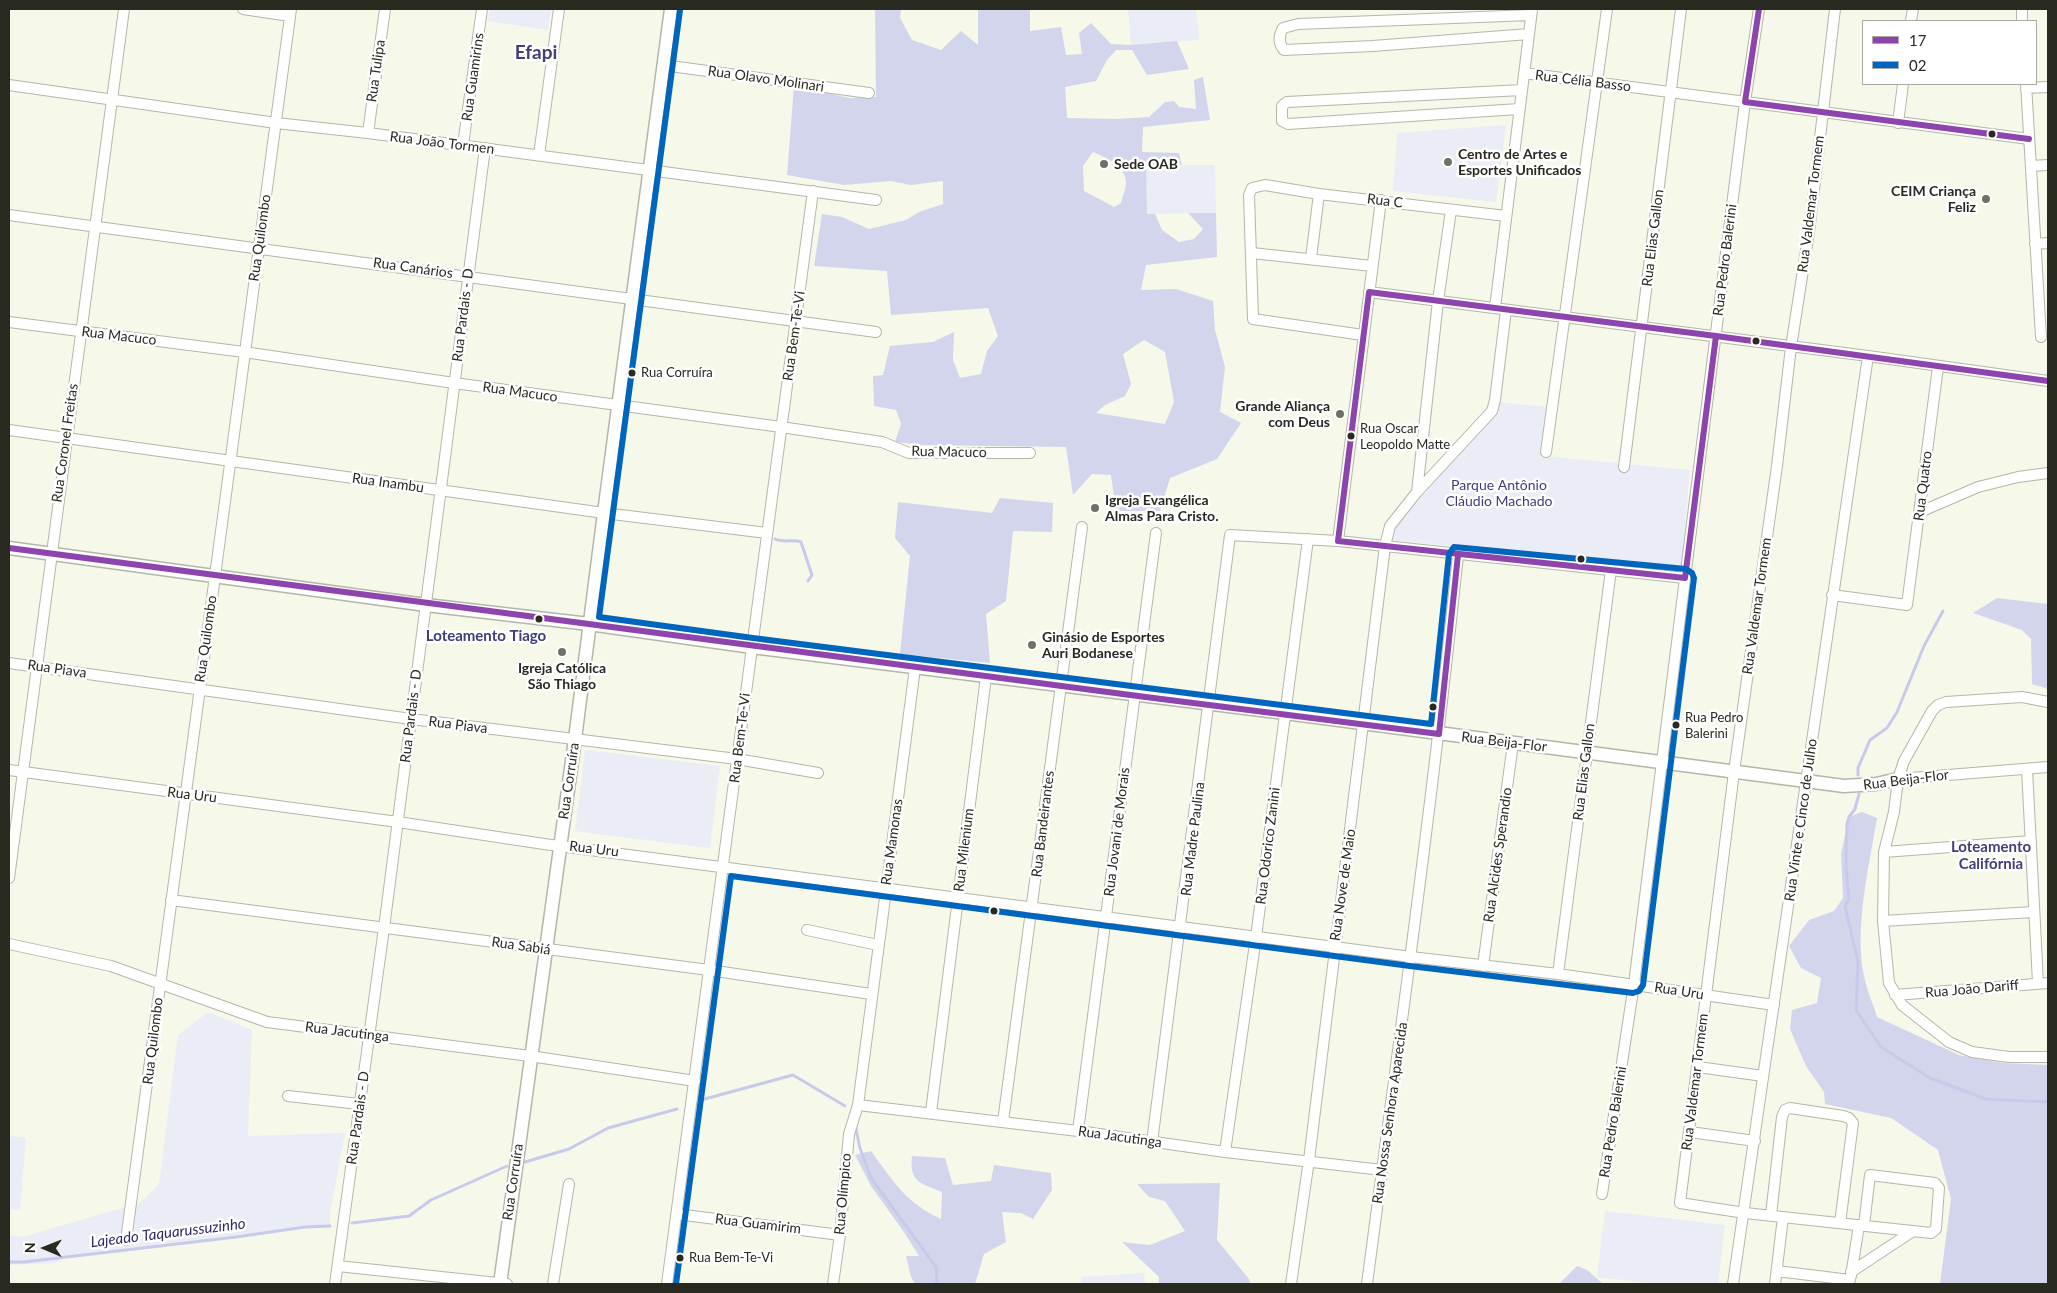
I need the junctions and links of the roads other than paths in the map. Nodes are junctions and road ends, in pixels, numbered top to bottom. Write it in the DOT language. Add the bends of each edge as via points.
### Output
graph roads {
  1 [pos="124,9"];
  2 [pos="243,9"];
  3 [pos="385,9"];
  4 [pos="482,9"];
  5 [pos="559,9"];
  6 [pos="671,9"];
  7 [pos="1607,9"];
  8 [pos="1681,9"];
  9 [pos="1759,9"];
  10 [pos="1835,9"];
  11 [pos="290,12"];
  12 [pos="1531,12"];
  13 [pos="1529,34"];
  14 [pos="663,66"];
  15 [pos="1524,73"];
  16 [pos="1598,83"];
  17 [pos="9,85"];
  18 [pos="1903,85"];
  19 [pos="2026,86"];
  20 [pos="2048,87"];
  21 [pos="1522,90"];
  22 [pos="1671,92"];
  23 [pos="869,93"];
  24 [pos="112,99"];
  25 [pos="1745,102"];
  26 [pos="1519,108"];
  27 [pos="1822,112"];
  28 [pos="276,123"];
  29 [pos="1898,123"];
  30 [pos="368,133"];
  31 [pos="2029,139"];
  32 [pos="463,145"];
  33 [pos="485,148"];
  34 [pos="539,155"];
  35 [pos="2048,165"];
  36 [pos="2031,166"];
  37 [pos="650,170"];
  38 [pos="813,191"];
  39 [pos="1318,194"];
  40 [pos="876,200"];
  41 [pos="1381,200"];
  42 [pos="1450,210"];
  43 [pos="9,215"];
  44 [pos="1506,216"];
  45 [pos="94,226"];
  46 [pos="2048,243"];
  47 [pos="2036,244"];
  48 [pos="259,247"];
  49 [pos="1252,253"];
  50 [pos="1311,258"];
  51 [pos="1372,266"];
  52 [pos="468,276"];
  53 [pos="1369,292"];
  54 [pos="633,299"];
  55 [pos="1438,301"];
  56 [pos="1495,308"];
  57 [pos="1506,310"];
  58 [pos="1564,317"];
  59 [pos="2044,319"];
  60 [pos="796,321"];
  61 [pos="9,322"];
  62 [pos="1642,327"];
  63 [pos="80,331"];
  64 [pos="876,332"];
  65 [pos="1363,335"];
  66 [pos="1716,336"];
  67 [pos="2041,337"];
  68 [pos="1791,347"];
  69 [pos="244,352"];
  70 [pos="1868,356"];
  71 [pos="1938,366"];
  72 [pos="2044,380"];
  73 [pos="454,383"];
  74 [pos="618,406"];
  75 [pos="781,426"];
  76 [pos="9,430"];
  77 [pos="66,438"];
  78 [pos="1546,452"];
  79 [pos="1030,453"];
  80 [pos="230,460"];
  81 [pos="1624,466"];
  82 [pos="2048,473"];
  83 [pos="440,490"];
  84 [pos="1417,492"];
  85 [pos="1920,512"];
  86 [pos="604,513"];
  87 [pos="1082,527"];
  88 [pos="767,533"];
  89 [pos="1156,533"];
  90 [pos="1308,540"];
  91 [pos="1338,541"];
  92 [pos="1385,546"];
  93 [pos="9,548"];
  94 [pos="51,553"];
  95 [pos="1458,555"];
  96 [pos="1612,570"];
  97 [pos="214,574"];
  98 [pos="1684,578"];
  99 [pos="1832,595"];
  100 [pos="426,605"];
  101 [pos="589,624"];
  102 [pos="752,647"];
  103 [pos="9,662"];
  104 [pos="36,666"];
  105 [pos="915,668"];
  106 [pos="986,676"];
  107 [pos="1061,686"];
  108 [pos="199,690"];
  109 [pos="1134,695"];
  110 [pos="2048,702"];
  111 [pos="1210,704"];
  112 [pos="1285,713"];
  113 [pos="411,719"];
  114 [pos="1364,724"];
  115 [pos="1439,734"];
  116 [pos="576,739"];
  117 [pos="1513,743"];
  118 [pos="1587,753"];
  119 [pos="737,759"];
  120 [pos="1661,762"];
  121 [pos="2048,767"];
  122 [pos="2027,769"];
  123 [pos="9,770"];
  124 [pos="23,772"];
  125 [pos="818,772"];
  126 [pos="1734,772"];
  127 [pos="1898,779"];
  128 [pos="1806,781"];
  129 [pos="185,794"];
  130 [pos="398,822"];
  131 [pos="2031,841"];
  132 [pos="560,845"];
  133 [pos="1884,852"];
  134 [pos="724,866"];
  135 [pos="9,878"];
  136 [pos="885,888"];
  137 [pos="958,898"];
  138 [pos="171,900"];
  139 [pos="1033,907"];
  140 [pos="2034,912"];
  141 [pos="1107,918"];
  142 [pos="1883,921"];
  143 [pos="1181,926"];
  144 [pos="384,928"];
  145 [pos="808,930"];
  146 [pos="1256,937"];
  147 [pos="9,944"];
  148 [pos="878,945"];
  149 [pos="1335,946"];
  150 [pos="545,949"];
  151 [pos="1411,957"];
  152 [pos="1483,966"];
  153 [pos="709,970"];
  154 [pos="1558,974"];
  155 [pos="160,983"];
  156 [pos="2043,983"];
  157 [pos="1634,984"];
  158 [pos="872,994"];
  159 [pos="1705,995"];
  160 [pos="1895,995"];
  161 [pos="1774,1005"];
  162 [pos="369,1035"];
  163 [pos="530,1056"];
  164 [pos="2048,1057"];
  165 [pos="1698,1067"];
  166 [pos="1763,1076"];
  167 [pos="695,1080"];
  168 [pos="288,1096"];
  169 [pos="359,1104"];
  170 [pos="858,1105"];
  171 [pos="930,1112"];
  172 [pos="1003,1122"];
  173 [pos="1078,1131"];
  174 [pos="1690,1132"];
  175 [pos="1755,1141"];
  176 [pos="1152,1142"];
  177 [pos="1225,1152"];
  178 [pos="1309,1160"];
  179 [pos="1382,1170"];
  180 [pos="569,1184"];
  181 [pos="1602,1194"];
  182 [pos="1745,1212"];
  183 [pos="677,1214"];
  184 [pos="1771,1215"];
  185 [pos="1783,1217"];
  186 [pos="1840,1223"];
  187 [pos="1861,1225"];
  188 [pos="1913,1230"];
  189 [pos="840,1235"];
  190 [pos="126,1240"];
  191 [pos="338,1266"];
  192 [pos="1777,1271"];
  193 [pos="1850,1279"];
  194 [pos="335,1284"];
  195 [pos="502,1284"];
  196 [pos="553,1284"];
  197 [pos="667,1284"];
  198 [pos="833,1284"];
  199 [pos="1291,1284"];
  200 [pos="1367,1284"];
  201 [pos="1733,1284"];
  202 [pos="1775,1284"];
  1 -- 24 [label="street, Rua Coronel Freitas"];
  2 -- 11 [label="street"];
  3 -- 30 [label="street, Rua Tulipa"];
  4 -- 32 [label="street, Rua Guamirins"];
  5 -- 34 [label="street"];
  6 -- 14 [label="street, Rua Corruíra"];
  7 -- 16 [label="street"];
  8 -- 22 [label="street, Rua Elias Gallon"];
  9 -- 25 [label="street, Rua Pedro Balerini"];
  10 -- 27 [label="street, Rua Valdemar Tormem"];
  11 -- 28 [label="street, Rua Quilombo"];
  12 -- 13 [label="street"];
  12 -- 13 [label="street" via="1298,24 1283,28 1280,46 1284,50 1363,47"];
  13 -- 15 [label="street"];
  14 -- 23 [label="street, Rua Olavo Molinari"];
  14 -- 37 [label="street, Rua Corruíra"];
  15 -- 16 [label="street, Rua Célia Basso"];
  15 -- 21 [label="street"];
  16 -- 22 [label="street, Rua Célia Basso"];
  16 -- 58 [label="street"];
  17 -- 24 [label="street, Rua João Tormen"];
  18 -- 29 [label="street"];
  19 -- 20 [label="street"];
  19 -- 31 [label="street"];
  21 -- 26 [label="street"];
  21 -- 26 [label="street" via="1287,102 1282,106 1282,121 1288,124"];
  22 -- 25 [label="street, Rua Célia Basso"];
  22 -- 62 [label="street, Rua Elias Gallon"];
  24 -- 28 [label="street, Rua João Tormen"];
  24 -- 45 [label="street, Rua Coronel Freitas"];
  25 -- 27 [label="street, Rua Célia Basso"];
  25 -- 66 [label="street, Rua Pedro Balerini"];
  26 -- 44 [label="street"];
  27 -- 29 [label="street, Rua Célia Basso"];
  27 -- 68 [label="street, Rua Valdemar Tormem" via="1809,232"];
  28 -- 30 [label="street, Rua João Tormen"];
  28 -- 48 [label="street, Rua Quilombo"];
  29 -- 31 [label="street, Rua Célia Basso"];
  30 -- 32 [label="street, Rua João Tormen"];
  31 -- 36 [label="street"];
  32 -- 33 [label="street, Rua João Tormen"];
  33 -- 34 [label="street, Rua João Tormen"];
  33 -- 52 [label="street, Rua Pardais - D"];
  34 -- 37 [label="street, Rua João Tormen"];
  35 -- 36 [label="street"];
  36 -- 47 [label="street"];
  37 -- 38 [label="street, Rua João Tormen"];
  37 -- 54 [label="street, Rua Corruíra"];
  38 -- 40 [label="street, Rua João Tormen"];
  38 -- 60 [label="street, Rua Bem-Te-Vi"];
  39 -- 41 [label="street, Rua C"];
  39 -- 49 [label="street, Rua C" via="1265,185 1252,188 1249,195"];
  39 -- 50 [label="street"];
  41 -- 42 [label="street, Rua C"];
  41 -- 51 [label="street"];
  42 -- 44 [label="street, Rua C"];
  42 -- 55 [label="street"];
  43 -- 45 [label="street, Rua Canários"];
  44 -- 56 [label="street"];
  45 -- 48 [label="street, Rua Canários"];
  45 -- 63 [label="street, Rua Coronel Freitas"];
  46 -- 47 [label="street"];
  47 -- 59 [label="street"];
  48 -- 52 [label="street, Rua Canários"];
  48 -- 69 [label="street, Rua Quilombo"];
  49 -- 50 [label="street"];
  49 -- 65 [label="street" via="1253,320"];
  50 -- 51 [label="street"];
  51 -- 53 [label="street"];
  52 -- 54 [label="street, Rua Canários"];
  52 -- 73 [label="street, Rua Pardais - D"];
  53 -- 55 [label="street"];
  53 -- 65 [label="street"];
  54 -- 60 [label="street, Rua Canários"];
  54 -- 74 [label="street, Rua Corruíra"];
  55 -- 56 [label="street"];
  55 -- 84 [label="street"];
  56 -- 57 [label="street"];
  57 -- 58 [label="street"];
  57 -- 84 [label="street, Rua Nove de Maio" via="1492,411"];
  58 -- 62 [label="street"];
  58 -- 78 [label="street"];
  59 -- 67 [label="street"];
  60 -- 64 [label="street, Rua Canários"];
  60 -- 75 [label="street, Rua Bem-Te-Vi"];
  61 -- 63 [label="street, Rua Macuco"];
  62 -- 66 [label="street"];
  62 -- 81 [label="street, Rua Elias Gallon"];
  63 -- 69 [label="street, Rua Macuco"];
  63 -- 77 [label="street, Rua Coronel Freitas"];
  65 -- 91 [label="street"];
  66 -- 68 [label="street"];
  66 -- 98 [label="street, Rua Pedro Balerini"];
  68 -- 70 [label="street"];
  68 -- 126 [label="street, Rua Valdemar Tormem"];
  69 -- 73 [label="street, Rua Macuco"];
  69 -- 80 [label="street, Rua Quilombo"];
  70 -- 71 [label="street"];
  70 -- 99 [label="street, Rua Vinte e Cinco de Julho"];
  71 -- 72 [label="street"];
  71 -- 85 [label="street, Rua Quatro"];
  73 -- 74 [label="street, Rua Macuco"];
  73 -- 83 [label="street, Rua Pardais - D"];
  74 -- 75 [label="street, Rua Macuco"];
  74 -- 86 [label="street, Rua Corruíra"];
  75 -- 79 [label="street, Rua Macuco" via="882,442 909,453"];
  75 -- 88 [label="street, Rua Bem-Te-Vi"];
  76 -- 77 [label="street, Rua Inambu"];
  77 -- 80 [label="street, Rua Inambu"];
  77 -- 94 [label="street, Rua Coronel Freitas"];
  80 -- 83 [label="street, Rua Inambu"];
  80 -- 97 [label="street, Rua Quilombo"];
  82 -- 85 [label="street" via="1978,487"];
  83 -- 86 [label="street, Rua Inambu"];
  83 -- 100 [label="street, Rua Pardais - D"];
  84 -- 92 [label="street, Rua Nove de Maio" via="1390,526"];
  85 -- 99 [label="street, Rua Quatro" via="1907,605"];
  86 -- 88 [label="street, Rua Inambu"];
  86 -- 101 [label="street, Rua Corruíra"];
  87 -- 107 [label="street, Rua Bandeirantes"];
  88 -- 102 [label="street, Rua Bem-Te-Vi"];
  89 -- 109 [label="street, Rua Jovani de Morais"];
  90 -- 91 [label="street"];
  90 -- 111 [label="street, Rua Madre Paulina" via="1230,535"];
  90 -- 112 [label="street, Rua Odorico Zanini"];
  91 -- 92 [label="street"];
  92 -- 95 [label="street"];
  92 -- 114 [label="street, Rua Nove de Maio"];
  93 -- 94 [label="street, Rua Beija-Flor"];
  94 -- 97 [label="street, Rua Beija-Flor"];
  94 -- 104 [label="street, Rua Coronel Freitas"];
  95 -- 96 [label="street"];
  95 -- 115 [label="street, Rua Nossa Senhora Aparecida"];
  96 -- 98 [label="street"];
  96 -- 118 [label="street, Rua Elias Gallon"];
  97 -- 100 [label="street, Rua Beija-Flor"];
  97 -- 108 [label="street, Rua Quilombo"];
  98 -- 120 [label="street, Rua Pedro Balerini"];
  99 -- 128 [label="street, Rua Vinte e Cinco de Julho"];
  100 -- 101 [label="street, Rua Beija-Flor"];
  100 -- 113 [label="street, Rua Pardais - D"];
  101 -- 102 [label="street, Rua Beija-Flor"];
  101 -- 116 [label="street, Rua Corruíra"];
  102 -- 105 [label="street, Rua Beija-Flor"];
  102 -- 119 [label="street, Rua Bem-Te-Vi"];
  103 -- 104 [label="street, Rua Piava"];
  104 -- 108 [label="street, Rua Piava"];
  104 -- 124 [label="street, Rua Coronel Freitas"];
  105 -- 106 [label="street, Rua Beija-Flor"];
  105 -- 136 [label="street, Rua Mamonas"];
  106 -- 107 [label="street, Rua Beija-Flor"];
  106 -- 137 [label="street, Rua Milenium"];
  107 -- 109 [label="street, Rua Beija-Flor"];
  107 -- 139 [label="street, Rua Bandeirantes"];
  108 -- 113 [label="street, Rua Piava"];
  108 -- 129 [label="street, Rua Quilombo"];
  109 -- 111 [label="street, Rua Beija-Flor"];
  109 -- 141 [label="street, Rua Jovani de Morais"];
  110 -- 127 [label="street" via="2022,697 1938,705 1904,761"];
  111 -- 112 [label="street, Rua Beija-Flor"];
  111 -- 143 [label="street, Rua Madre Paulina"];
  112 -- 114 [label="street, Rua Beija-Flor"];
  112 -- 146 [label="street, Rua Odorico Zanini"];
  113 -- 116 [label="street, Rua Piava"];
  113 -- 130 [label="street, Rua Pardais - D"];
  114 -- 115 [label="street, Rua Beija-Flor"];
  114 -- 149 [label="street, Rua Nove de Maio"];
  115 -- 117 [label="street, Rua Beija-Flor"];
  115 -- 151 [label="street, Rua Nossa Senhora Aparecida"];
  116 -- 119 [label="street, Rua Piava"];
  116 -- 132 [label="street, Rua Corruíra"];
  117 -- 118 [label="street, Rua Beija-Flor"];
  117 -- 152 [label="street, Rua Alcides Sperandio"];
  118 -- 120 [label="street, Rua Beija-Flor"];
  118 -- 154 [label="street, Rua Elias Gallon"];
  119 -- 125 [label="street, Rua Piava"];
  119 -- 134 [label="street, Rua Bem-Te-Vi"];
  120 -- 126 [label="street, Rua Beija-Flor"];
  120 -- 157 [label="street, Rua Pedro Balerini"];
  121 -- 122 [label="street, Rua Beija-Flor"];
  122 -- 127 [label="street, Rua Beija-Flor"];
  122 -- 131 [label="street"];
  123 -- 124 [label="street, Rua Uru"];
  124 -- 129 [label="street, Rua Uru"];
  124 -- 135 [label="street, Rua Coronel Freitas"];
  126 -- 128 [label="street, Rua Beija-Flor"];
  126 -- 159 [label="street, Rua Valdemar Tormem"];
  127 -- 128 [label="street, Rua Beija-Flor" via="1844,786"];
  127 -- 133 [label="street"];
  128 -- 161 [label="street, Rua Vinte e Cinco de Julho"];
  129 -- 130 [label="street, Rua Uru"];
  129 -- 138 [label="street, Rua Quilombo"];
  130 -- 132 [label="street, Rua Uru"];
  130 -- 144 [label="street, Rua Pardais - D"];
  131 -- 133 [label="street"];
  131 -- 140 [label="street"];
  132 -- 134 [label="street, Rua Uru"];
  132 -- 150 [label="street, Rua Corruíra"];
  133 -- 142 [label="street"];
  134 -- 136 [label="street, Rua Uru"];
  134 -- 153 [label="street, Rua Bem-Te-Vi"];
  136 -- 137 [label="street, Rua Uru"];
  136 -- 148 [label="street, Rua Mamonas"];
  137 -- 139 [label="street, Rua Uru"];
  137 -- 171 [label="street, Rua Milenium"];
  138 -- 144 [label="street, Rua Sabiá"];
  138 -- 155 [label="street, Rua Quilombo"];
  139 -- 141 [label="street, Rua Uru"];
  139 -- 172 [label="street, Rua Bandeirantes"];
  140 -- 142 [label="street"];
  140 -- 156 [label="street"];
  141 -- 143 [label="street, Rua Uru"];
  141 -- 173 [label="street, Rua Jovani de Morais"];
  142 -- 160 [label="street" via="1889,983"];
  143 -- 146 [label="street, Rua Uru"];
  143 -- 176 [label="street, Rua Madre Paulina"];
  144 -- 150 [label="street, Rua Sabiá"];
  144 -- 162 [label="street, Rua Pardais - D"];
  145 -- 148 [label="street"];
  146 -- 149 [label="street, Rua Uru"];
  146 -- 177 [label="street, Rua Odorico Zanini"];
  147 -- 155 [label="street, Rua Jacutinga" via="111,966"];
  148 -- 158 [label="street, Rua Mamonas"];
  149 -- 151 [label="street, Rua Uru"];
  149 -- 178 [label="street, Rua Nove de Maio"];
  150 -- 153 [label="street, Rua Sabiá"];
  150 -- 163 [label="street, Rua Corruíra"];
  151 -- 152 [label="street, Rua Uru"];
  151 -- 179 [label="street, Rua Nossa Senhora Aparecida"];
  152 -- 154 [label="street, Rua Uru"];
  153 -- 158 [label="street, Rua Sabiá"];
  153 -- 167 [label="street, Rua Bem-Te-Vi"];
  154 -- 157 [label="street, Rua Uru"];
  155 -- 162 [label="street, Rua Jacutinga" via="266,1022"];
  155 -- 190 [label="street, Rua Quilombo"];
  156 -- 160 [label="street, Rua João Dariff"];
  157 -- 159 [label="street, Rua Uru"];
  157 -- 181 [label="street, Rua Pedro Balerini"];
  158 -- 170 [label="street, Rua Mamonas"];
  159 -- 161 [label="street, Rua Uru"];
  159 -- 165 [label="street, Rua Valdemar Tormem"];
  160 -- 164 [label="street" via="1902,1005 1949,1042 1972,1052 2009,1057"];
  161 -- 166 [label="street, Rua Vinte e Cinco de Julho"];
  162 -- 163 [label="street, Rua Jacutinga"];
  162 -- 169 [label="street, Rua Pardais - D"];
  163 -- 167 [label="street, Rua Jacutinga"];
  163 -- 195 [label="street, Rua Corruíra"];
  165 -- 166 [label="street"];
  165 -- 174 [label="street, Rua Valdemar Tormem"];
  166 -- 175 [label="street, Rua Vinte e Cinco de Julho"];
  167 -- 183 [label="street, Rua Bem-Te-Vi"];
  168 -- 169 [label="street"];
  169 -- 191 [label="street, Rua Pardais - D"];
  170 -- 171 [label="street, Rua Jacutinga"];
  170 -- 189 [label="street, Rua Olímpico" via="849,1134"];
  171 -- 172 [label="street, Rua Jacutinga"];
  172 -- 173 [label="street, Rua Jacutinga"];
  173 -- 176 [label="street, Rua Jacutinga"];
  174 -- 175 [label="street"];
  174 -- 182 [label="street, Rua Valdemar Tormem" via="1680,1203"];
  175 -- 182 [label="street, Rua Vinte e Cinco de Julho"];
  176 -- 177 [label="street, Rua Jacutinga"];
  177 -- 178 [label="street, Rua Jacutinga"];
  178 -- 179 [label="street, Rua Jacutinga"];
  178 -- 199 [label="street, Rua Nove de Maio"];
  179 -- 200 [label="street, Rua Nossa Senhora Aparecida"];
  180 -- 196 [label="street"];
  182 -- 184 [label="street"];
  182 -- 201 [label="street, Rua Vinte e Cinco de Julho"];
  183 -- 189 [label="street, Rua Guamirim"];
  183 -- 197 [label="street, Rua Bem-Te-Vi"];
  184 -- 185 [label="street"];
  184 -- 186 [label="street" via="1782,1117 1790,1108 1843,1116 1853,1123"];
  185 -- 186 [label="street"];
  185 -- 192 [label="street"];
  186 -- 187 [label="street"];
  187 -- 188 [label="street"];
  187 -- 188 [label="street" via="1870,1175 1935,1184 1939,1188 1936,1229 1931,1233"];
  187 -- 193 [label="street"];
  188 -- 193 [label="street"];
  189 -- 198 [label="street, Rua Olímpico"];
  191 -- 194 [label="street, Rua Pardais - D"];
  191 -- 195 [label="street"];
  192 -- 193 [label="street"];
  192 -- 202 [label="street"];
}
